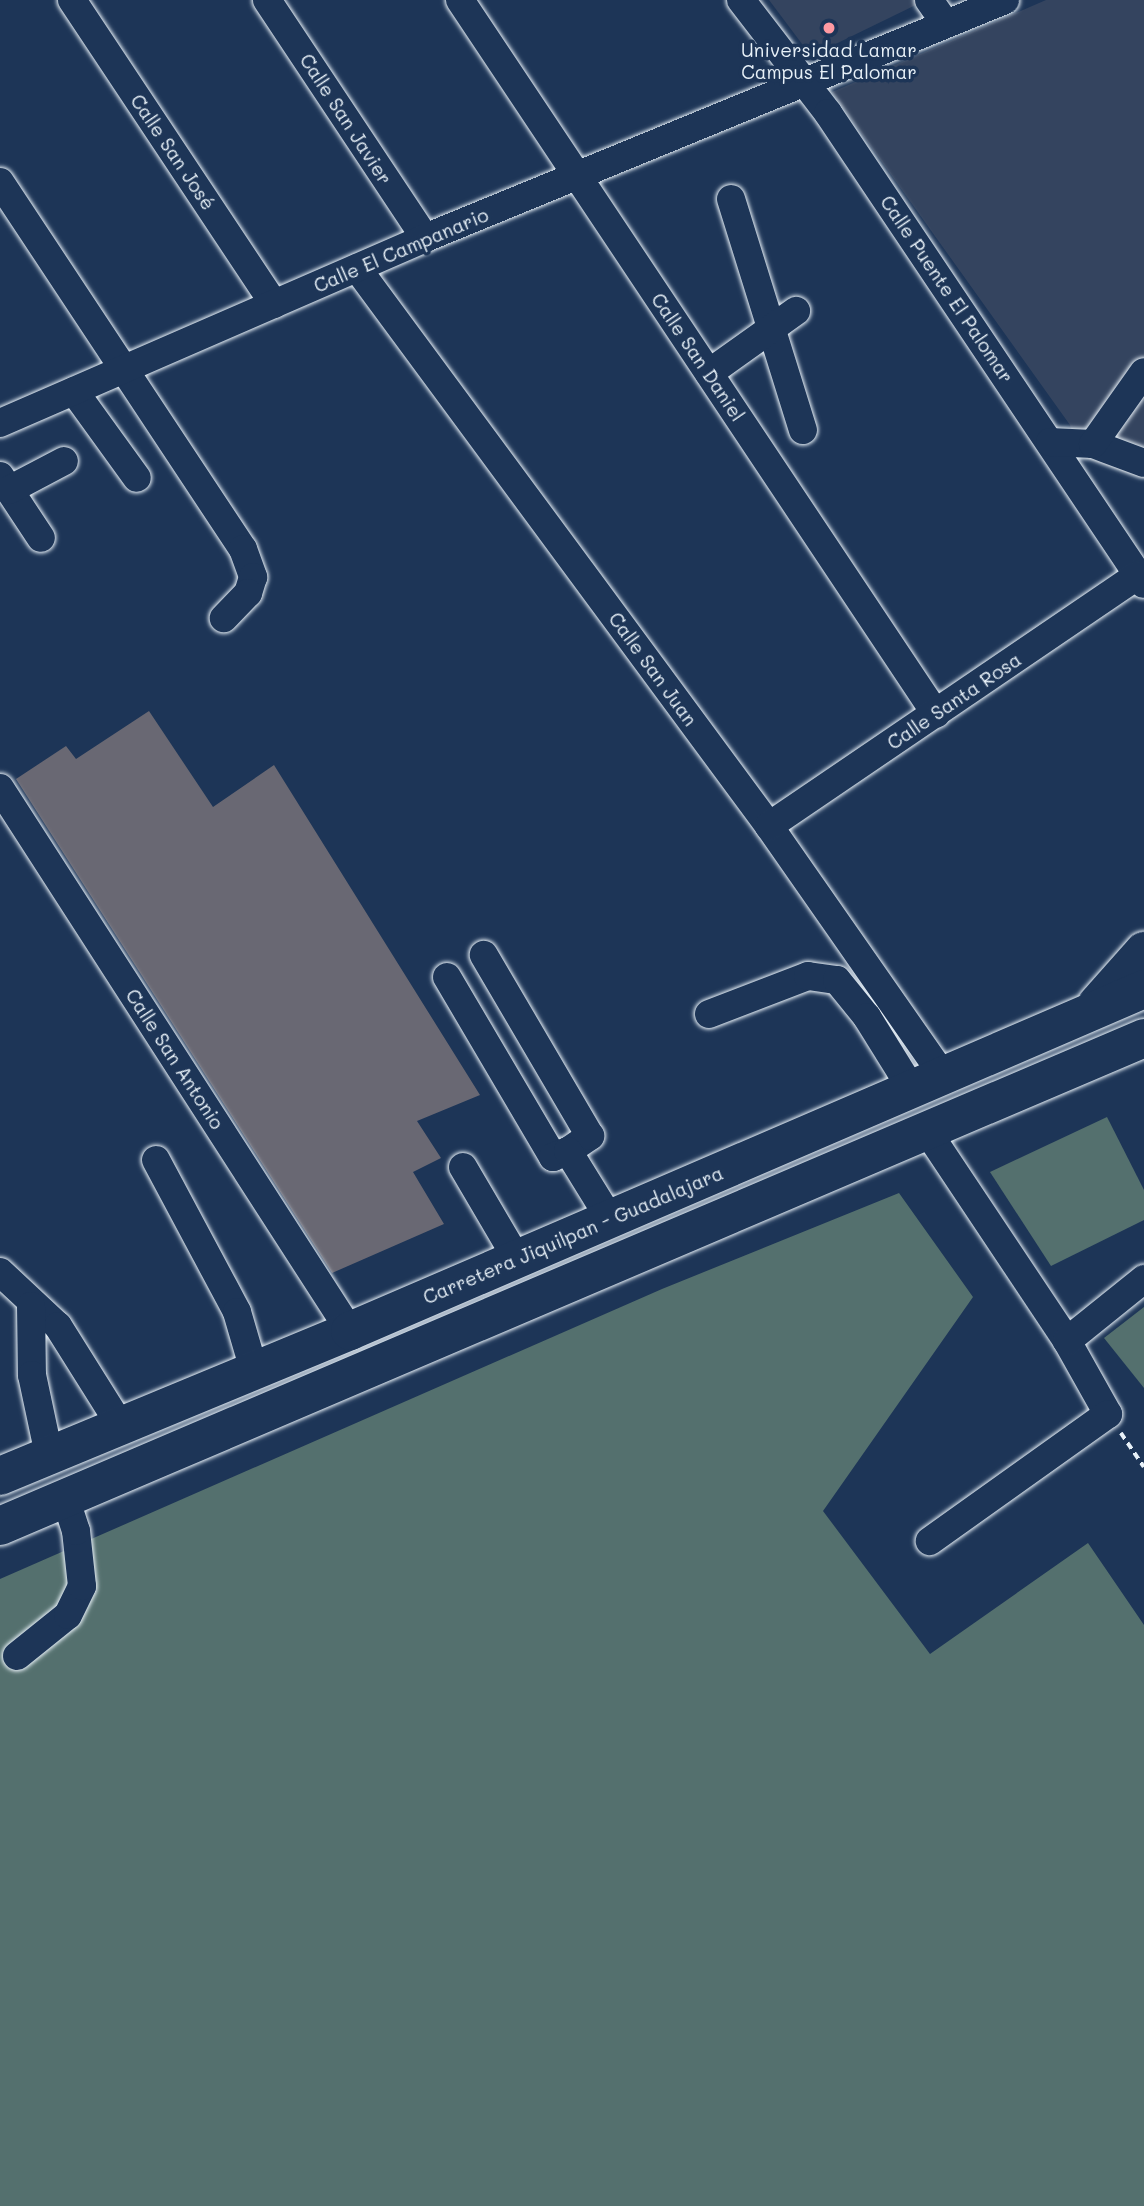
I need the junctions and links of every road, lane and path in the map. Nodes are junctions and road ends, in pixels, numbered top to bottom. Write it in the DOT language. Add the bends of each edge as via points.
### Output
graph roads {
  1 [pos="72,0"];
  2 [pos="267,0"];
  3 [pos="460,0"];
  4 [pos="741,0"];
  5 [pos="929,0"];
  6 [pos="1004,0"];
  7 [pos="946,24"];
  8 [pos="805,84"];
  9 [pos="578,177"];
  10 [pos="0,182"];
  11 [pos="731,199"];
  12 [pos="425,238"];
  13 [pos="357,268"];
  14 [pos="274,304"];
  15 [pos="785,319"];
  16 [pos="124,369"];
  17 [pos="1144,372"];
  18 [pos="709,373"];
  19 [pos="74,391"];
  20 [pos="0,423"];
  21 [pos="803,430"];
  22 [pos="1050,442"];
  23 [pos="1093,444"];
  24 [pos="64,461"];
  25 [pos="1144,463"];
  26 [pos="137,478"];
  27 [pos="5,483"];
  28 [pos="41,538"];
  29 [pos="1141,579"];
  30 [pos="224,618"];
  31 [pos="936,714"];
  32 [pos="0,788"];
  33 [pos="769,826"];
  34 [pos="1144,951"];
  35 [pos="484,955"];
  36 [pos="447,978"];
  37 [pos="1144,989"];
  38 [pos="1093,1011"];
  39 [pos="709,1014"];
  40 [pos="1144,1038"];
  41 [pos="927,1082"];
  42 [pos="929,1134"];
  43 [pos="568,1150"];
  44 [pos="156,1160"];
  45 [pos="463,1167"];
  46 [pos="610,1219"];
  47 [pos="517,1259"];
  48 [pos="0,1272"];
  49 [pos="1144,1279"];
  50 [pos="31,1306"];
  51 [pos="350,1331"];
  52 [pos="1067,1341"];
  53 [pos="254,1370"];
  54 [pos="1108,1414"];
  55 [pos="120,1426"];
  56 [pos="48,1455"];
  57 [pos="1144,1467"];
  58 [pos="0,1476"];
  59 [pos="65,1498"];
  60 [pos="0,1526"];
  61 [pos="930,1541"];
  62 [pos="17,1656"];
  1 -- 14 [label="street, Calle San José"];
  2 -- 12 [label="street, Calle San Javier"];
  3 -- 9 [label="street, Calle San Daniel"];
  4 -- 8 [label="street, Calle Puente El Palomar"];
  5 -- 7 [label="street"];
  6 -- 7 [label="street, Calle El Campanario"];
  7 -- 8 [label="street, Calle El Campanario"];
  8 -- 9 [label="street, Calle El Campanario"];
  8 -- 22 [label="street, Calle Puente El Palomar"];
  9 -- 12 [label="street, Calle El Campanario"];
  9 -- 18 [label="street, Calle San Daniel"];
  10 -- 16 [label="street"];
  11 -- 15 [label="street"];
  12 -- 13 [label="street, Calle El Campanario"];
  13 -- 14 [label="street, Calle El Campanario"];
  13 -- 33 [label="street, Calle San Juan"];
  14 -- 16 [label="street, Calle El Campanario"];
  15 -- 18 [label="street"];
  15 -- 21 [label="street"];
  16 -- 19 [label="street, Calle El Campanario"];
  16 -- 30 [label="street" via="243,549 253,577 248,593"];
  17 -- 23 [label="street"];
  18 -- 31 [label="street, Calle San Daniel"];
  19 -- 20 [label="street, Calle El Campanario"];
  19 -- 26 [label="street"];
  22 -- 23 [label="street"];
  22 -- 29 [label="street, Calle Puente El Palomar"];
  23 -- 25 [label="street"];
  24 -- 27 [label="street"];
  27 -- 28 [label="street"];
  29 -- 31 [label="street, Calle Santa Rosa"];
  31 -- 33 [label="street, Calle Santa Rosa"];
  32 -- 51 [label="street, Calle San Antonio"];
  33 -- 41 [label="street, Calle San Juan"];
  34 -- 38 [label="highway"];
  35 -- 43 [label="street" via="590,1136"];
  36 -- 43 [label="street" via="553,1157"];
  37 -- 38 [label="highway, Carretera Jiquilpan - Guadalajara"];
  38 -- 41 [label="highway, Carretera Jiquilpan - Guadalajara"];
  39 -- 41 [label="street" via="808,976 837,980"];
  40 -- 42 [label="highway"];
  41 -- 46 [label="highway, Carretera Jiquilpan - Guadalajara"];
  42 -- 52 [label="street"];
  42 -- 59 [label="highway"];
  43 -- 46 [label="street"];
  44 -- 53 [label="street" via="237,1312"];
  45 -- 47 [label="street"];
  46 -- 47 [label="highway, Carretera Jiquilpan - Guadalajara"];
  47 -- 51 [label="highway, Carretera Jiquilpan - Guadalajara"];
  48 -- 50 [label="street"];
  49 -- 52 [label="street"];
  50 -- 55 [label="street" via="58,1326"];
  50 -- 56 [label="street" via="32,1375"];
  51 -- 53 [label="highway, Carretera Jiquilpan - Guadalajara"];
  52 -- 54 [label="street"];
  53 -- 55 [label="highway, Carretera Jiquilpan - Guadalajara"];
  54 -- 57 [label="path"];
  54 -- 61 [label="street"];
  55 -- 56 [label="highway, Carretera Jiquilpan - Guadalajara"];
  56 -- 58 [label="highway, Carretera Jiquilpan - Guadalajara"];
  59 -- 60 [label="highway"];
  59 -- 62 [label="street" via="76,1531 82,1586 68,1615"];
}
